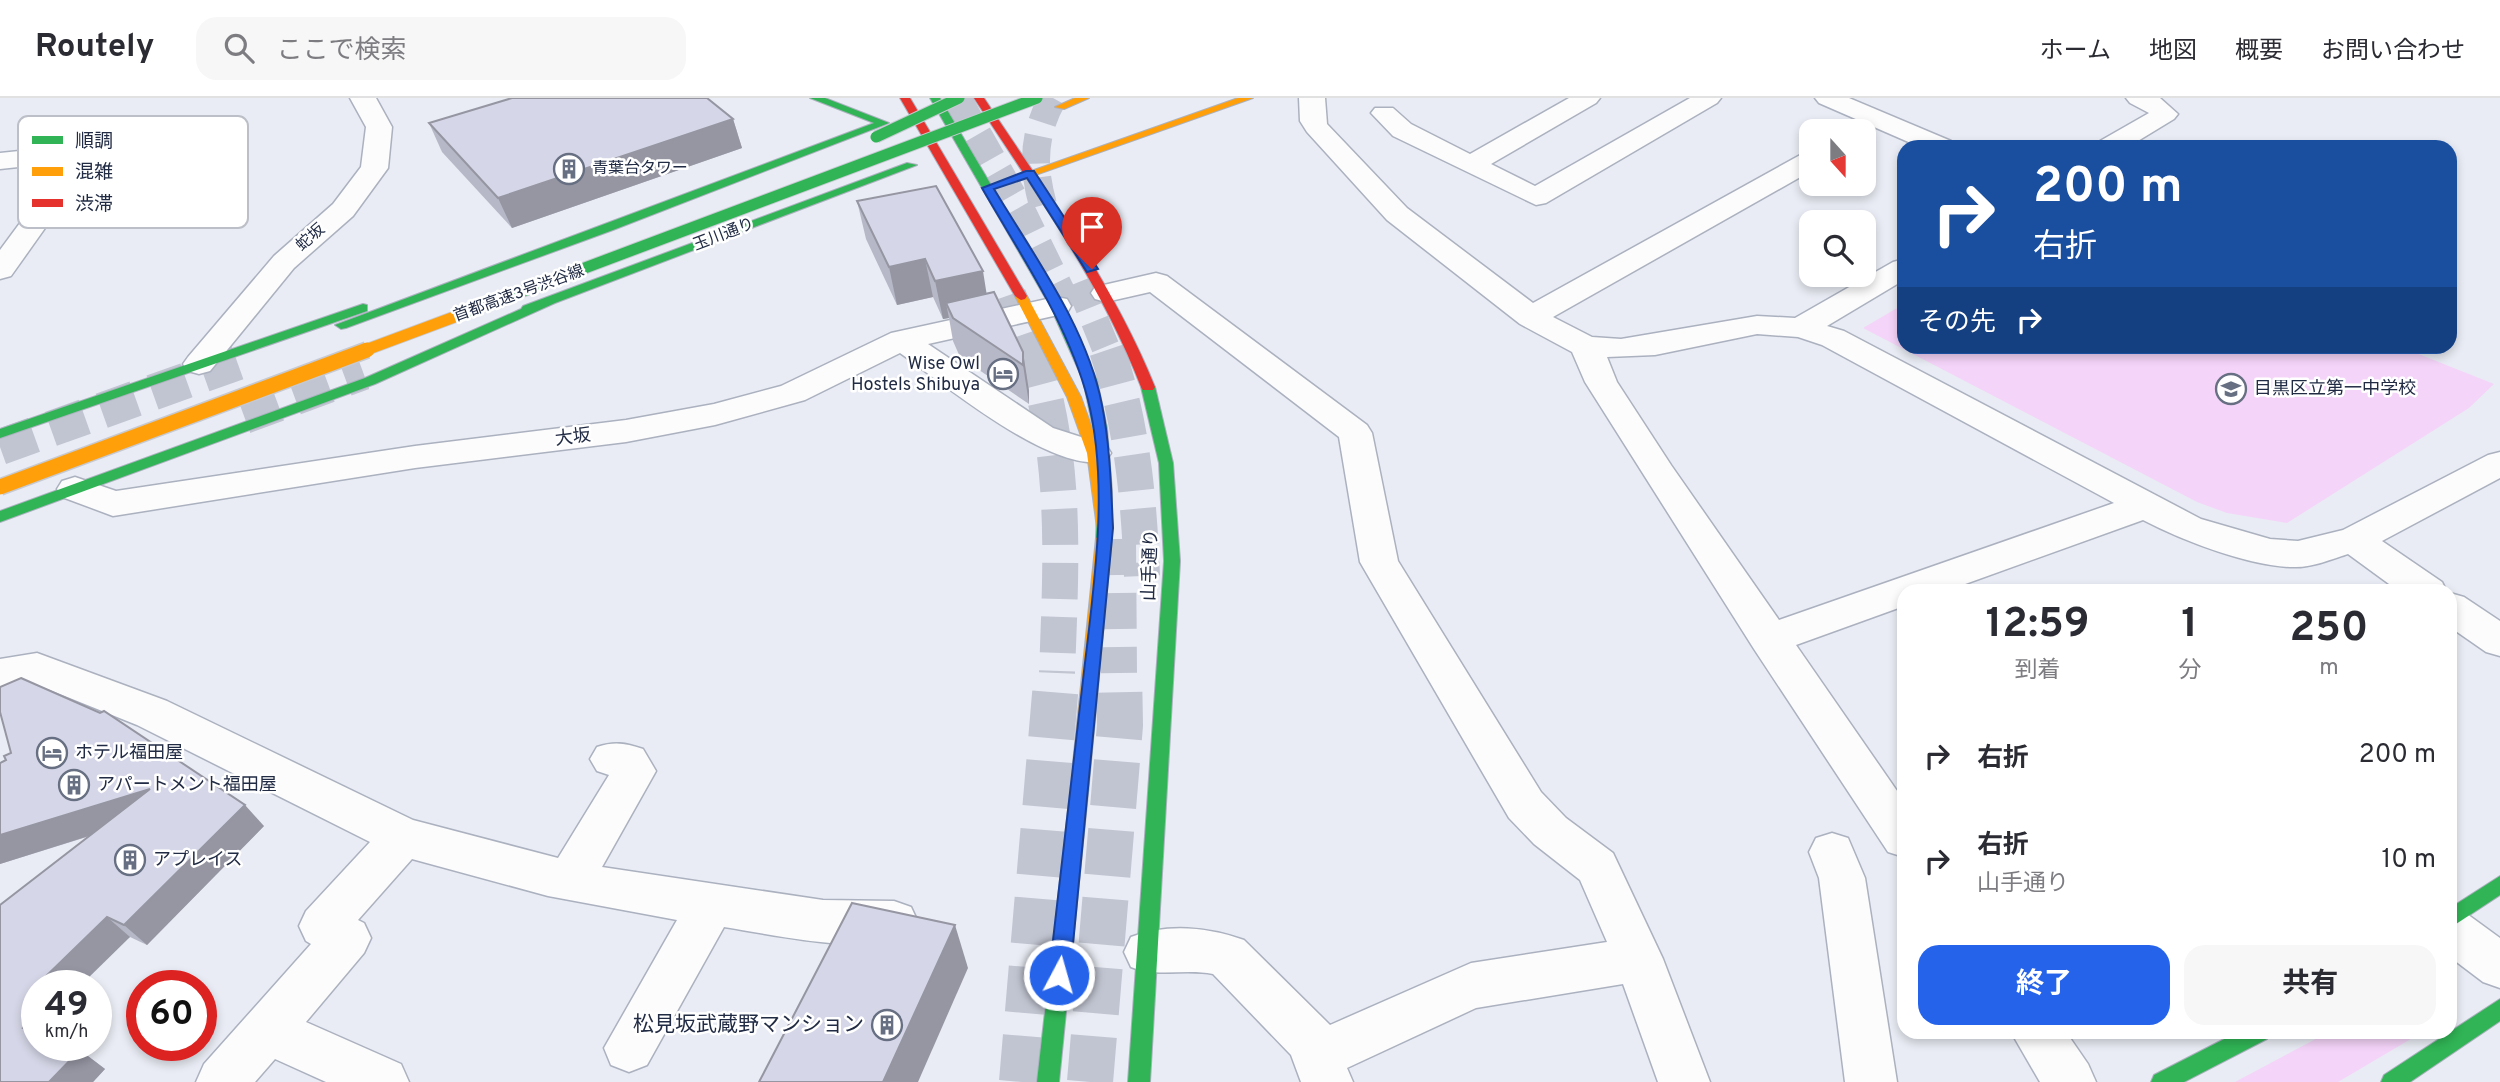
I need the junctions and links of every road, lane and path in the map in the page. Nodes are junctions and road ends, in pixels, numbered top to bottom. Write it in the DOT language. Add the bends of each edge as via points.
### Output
graph roads {
  1 [pos="363,98"];
  2 [pos="815,98"];
  3 [pos="905,98"];
  4 [pos="934,98"];
  5 [pos="946,98"];
  6 [pos="959,98"];
  7 [pos="979,98"];
  8 [pos="986,98"];
  9 [pos="1037,98"];
  10 [pos="1084,98"];
  11 [pos="1248,98"];
  12 [pos="1312,98"];
  13 [pos="1587,98"];
  14 [pos="1708,98"];
  15 [pos="1828,98"];
  16 [pos="2139,98"];
  17 [pos="1058,106"];
  18 [pos="1384,113"];
  19 [pos="1861,119"];
  20 [pos="884,123"];
  21 [pos="1005,126"];
  22 [pos="1876,127"];
  23 [pos="1919,140"];
  24 [pos="2121,140"];
  25 [pos="852,148"];
  26 [pos="18,159"];
  27 [pos="0,161"];
  28 [pos="1470,165"];
  29 [pos="1799,167"];
  30 [pos="1030,173"];
  31 [pos="988,188"];
  32 [pos="31,228"];
  33 [pos="519,261"];
  34 [pos="595,266"];
  35 [pos="0,270"];
  36 [pos="1897,272"];
  37 [pos="1106,293"];
  38 [pos="550,300"];
  39 [pos="1043,309"];
  40 [pos="1531,317"];
  41 [pos="341,325"];
  42 [pos="1801,328"];
  43 [pos="902,340"];
  44 [pos="333,341"];
  45 [pos="1586,346"];
  46 [pos="199,364"];
  47 [pos="363,372"];
  48 [pos="0,434"];
  49 [pos="1094,453"];
  50 [pos="2500,463"];
  51 [pos="0,487"];
  52 [pos="75,489"];
  53 [pos="2144,506"];
  54 [pos="0,517"];
  55 [pos="1105,528"];
  56 [pos="2354,540"];
  57 [pos="1923,584"];
  58 [pos="2417,584"];
  59 [pos="1897,593"];
  60 [pos="2457,612"];
  61 [pos="1768,639"];
  62 [pos="2500,641"];
  63 [pos="0,675"];
  64 [pos="612,759"];
  65 [pos="1897,828"];
  66 [pos="402,836"];
  67 [pos="1832,852"];
  68 [pos="570,880"];
  69 [pos="2500,884"];
  70 [pos="711,906"];
  71 [pos="2457,914"];
  72 [pos="924,921"];
  73 [pos="2457,934"];
  74 [pos="1148,952"];
  75 [pos="1639,959"];
  76 [pos="2500,966"];
  77 [pos="2500,1009"];
  78 [pos="267,1030"];
  79 [pos="2457,1038"];
  80 [pos="2041,1039"];
  81 [pos="2246,1039"];
  82 [pos="2456,1039"];
  83 [pos="629,1048"];
  84 [pos="1322,1069"];
  85 [pos="222,1082"];
  86 [pos="383,1082"];
  87 [pos="1048,1082"];
  88 [pos="1139,1082"];
  89 [pos="1684,1082"];
  90 [pos="1871,1082"];
  91 [pos="2070,1082"];
  92 [pos="2162,1082"];
  93 [pos="2392,1082"];
  1 -- 46 [label="street, 蛇坂" via="379,127 374,168 343,210 285,262"];
  2 -- 20 [label="main road"];
  3 -- 39 [label="main road"];
  4 -- 31 [label="main road"];
  5 -- 20 [label="main road"];
  6 -- 25 [label="main road, bridge"];
  7 -- 21 [label="main road, 山手通り"];
  8 -- 21 [label="main road"];
  8 -- 25 [label="main road, 首都高速3号渋谷線, bridge"];
  9 -- 34 [label="main road, 首都高速3号渋谷線, bridge"];
  10 -- 17 [label="main road"];
  11 -- 30 [label="main road"];
  12 -- 40 [label="street" via="1316,127 1397,214"];
  13 -- 28 [label="street"];
  14 -- 28 [label="street" via="1536,197"];
  15 -- 19 [label="street"];
  16 -- 24 [label="street" via="2165,114"];
  17 -- 34 [label="main road, bridge"];
  18 -- 28 [label="street" via="1394,125"];
  20 -- 33 [label="main road"];
  21 -- 30 [label="main road, 山手通り"];
  21 -- 38 [label="main road, 玉川通り"];
  22 -- 23 [label="street"];
  25 -- 44 [label="main road, 首都高速3号渋谷線"];
  26 -- 27 [label="street"];
  29 -- 40 [label="street"];
  30 -- 31 [label="main road"];
  30 -- 37 [label="main road, 山手通り"];
  31 -- 39 [label="main road"];
  32 -- 35 [label="street"];
  33 -- 41 [label="main road"];
  33 -- 46 [label="main road" via="328,318"];
  34 -- 51 [label="main road, 首都高速3号渋谷線, bridge"];
  36 -- 42 [label="street"];
  37 -- 74 [label="main road, 山手通り" via="1151,389 1172,513"];
  37 -- 75 [label="street" via="1156,282 1355,433 1379,562 1525,805 1597,867"];
  38 -- 47 [label="main road, 玉川通り"];
  38 -- 52 [label="main road" via="370,381"];
  39 -- 43 [label="street, 大坂"];
  39 -- 49 [label="main road"];
  39 -- 55 [label="main road" via="1080,354 1095,403"];
  40 -- 45 [label="street"];
  42 -- 45 [label="street" via="1757,325 1621,349"];
  42 -- 53 [label="street" via="1872,356"];
  43 -- 49 [label="street" via="1041,436"];
  43 -- 52 [label="street, 大坂" via="793,393 625,431 415,457 113,504"];
  45 -- 61 [label="street" via="1601,382"];
  46 -- 48 [label="main road"];
  49 -- 55 [label="main road"];
  50 -- 56 [label="street"];
  52 -- 54 [label="main road"];
  53 -- 56 [label="street" via="2188,528 2270,552 2298,554"];
  53 -- 57 [label="street"];
  55 -- 87 [label="main road"];
  56 -- 58 [label="street"];
  59 -- 61 [label="street"];
  60 -- 62 [label="street"];
  61 -- 65 [label="street"];
  63 -- 66 [label="street" via="37,668 152,713"];
  64 -- 68 [label="street" via="628,761 634,771"];
  66 -- 68 [label="street"];
  66 -- 78 [label="street" via="323,926 347,938"];
  67 -- 90 [label="street" via="1842,878"];
  68 -- 70 [label="street"];
  69 -- 71 [label="main road"];
  70 -- 72 [label="street" via="823,920"];
  70 -- 83 [label="street"];
  73 -- 76 [label="street"];
  74 -- 84 [label="street" via="1202,950 1227,956 1311,1040"];
  74 -- 88 [label="main road, 山手通り"];
  75 -- 84 [label="street" via="1471,986"];
  75 -- 89 [label="street"];
  77 -- 79 [label="main road"];
  78 -- 85 [label="street"];
  78 -- 86 [label="street"];
  80 -- 91 [label="street"];
  81 -- 92 [label="main road"];
  82 -- 93 [label="main road"];
}
